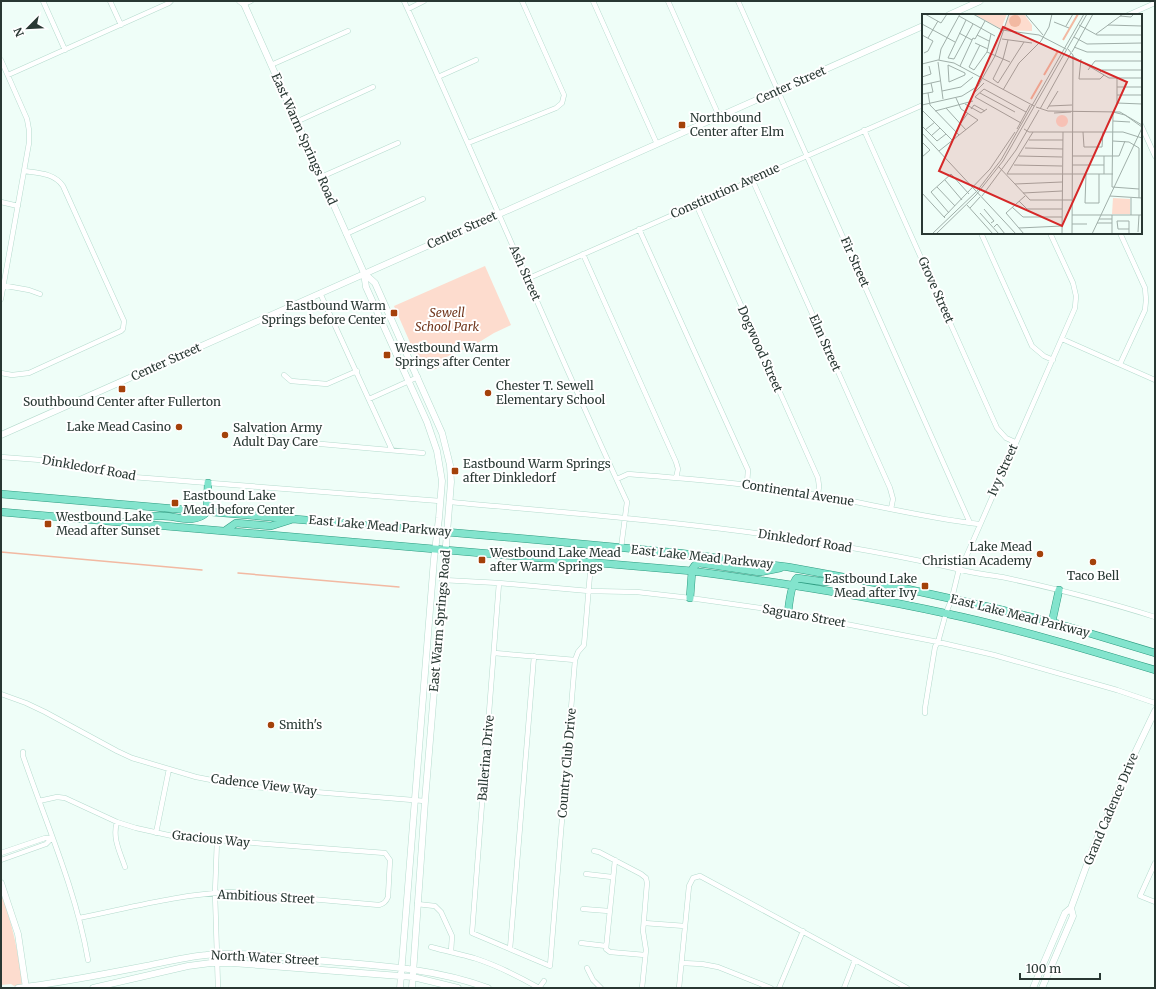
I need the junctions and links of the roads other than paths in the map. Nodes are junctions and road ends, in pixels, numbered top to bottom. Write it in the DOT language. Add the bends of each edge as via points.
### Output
graph roads {
  1 [pos="43,1"];
  2 [pos="110,1"];
  3 [pos="171,1"];
  4 [pos="251,1"];
  5 [pos="404,1"];
  6 [pos="424,1"];
  7 [pos="522,1"];
  8 [pos="593,1"];
  9 [pos="668,1"];
  10 [pos="738,1"];
  11 [pos="980,1"];
  12 [pos="243,2"];
  13 [pos="1155,3"];
  14 [pos="408,9"];
  15 [pos="952,14"];
  16 [pos="1130,14"];
  17 [pos="121,25"];
  18 [pos="922,26"];
  19 [pos="348,31"];
  20 [pos="65,50"];
  21 [pos="1,60"];
  22 [pos="476,60"];
  23 [pos="271,65"];
  24 [pos="8,75"];
  25 [pos="438,77"];
  26 [pos="373,87"];
  27 [pos="778,90"];
  28 [pos="922,105"];
  29 [pos="719,116"];
  30 [pos="296,122"];
  31 [pos="1142,127"];
  32 [pos="864,130"];
  33 [pos="398,143"];
  34 [pos="468,144"];
  35 [pos="657,144"];
  36 [pos="807,155"];
  37 [pos="1155,156"];
  38 [pos="24,171"];
  39 [pos="321,177"];
  40 [pos="752,179"];
  41 [pos="423,199"];
  42 [pos="1,202"];
  43 [pos="696,204"];
  44 [pos="18,206"];
  45 [pos="498,214"];
  46 [pos="639,229"];
  47 [pos="346,234"];
  48 [pos="981,234"];
  49 [pos="1050,234"];
  50 [pos="1120,234"];
  51 [pos="583,254"];
  52 [pos="364,273"];
  53 [pos="528,279"];
  54 [pos="2,285"];
  55 [pos="320,293"];
  56 [pos="40,294"];
  57 [pos="1,299"];
  58 [pos="1062,339"];
  59 [pos="1053,360"];
  60 [pos="1120,364"];
  61 [pos="357,371"];
  62 [pos="1,373"];
  63 [pos="284,375"];
  64 [pos="418,377"];
  65 [pos="1155,380"];
  66 [pos="408,381"];
  67 [pos="369,398"];
  68 [pos="1,434"];
  69 [pos="268,434"];
  70 [pos="1015,442"];
  71 [pos="392,450"];
  72 [pos="423,453"];
  73 [pos="1,457"];
  74 [pos="676,478"];
  75 [pos="616,479"];
  76 [pos="208,483"];
  77 [pos="747,484"];
  78 [pos="1,494"];
  79 [pos="818,495"];
  80 [pos="440,502"];
  81 [pos="449,502"];
  82 [pos="891,509"];
  83 [pos="1,512"];
  84 [pos="207,512"];
  85 [pos="625,518"];
  86 [pos="294,519"];
  87 [pos="131,523"];
  88 [pos="970,523"];
  89 [pos="979,524"];
  90 [pos="226,530"];
  91 [pos="437,532"];
  92 [pos="447,533"];
  93 [pos="435,548"];
  94 [pos="621,548"];
  95 [pos="446,549"];
  96 [pos="591,562"];
  97 [pos="788,567"];
  98 [pos="959,569"];
  99 [pos="692,571"];
  100 [pos="847,577"];
  101 [pos="443,580"];
  102 [pos="499,583"];
  103 [pos="793,584"];
  104 [pos="1059,590"];
  105 [pos="589,591"];
  106 [pos="690,598"];
  107 [pos="952,598"];
  108 [pos="788,613"];
  109 [pos="946,613"];
  110 [pos="1155,617"];
  111 [pos="1052,622"];
  112 [pos="938,642"];
  113 [pos="494,653"];
  114 [pos="1155,653"];
  115 [pos="534,656"];
  116 [pos="575,660"];
  117 [pos="1155,670"];
  118 [pos="1,694"];
  119 [pos="1155,703"];
  120 [pos="422,706"];
  121 [pos="432,708"];
  122 [pos="1155,711"];
  123 [pos="926,713"];
  124 [pos="23,752"];
  125 [pos="170,769"];
  126 [pos="414,800"];
  127 [pos="40,801"];
  128 [pos="424,801"];
  129 [pos="117,822"];
  130 [pos="156,832"];
  131 [pos="52,838"];
  132 [pos="218,840"];
  133 [pos="594,851"];
  134 [pos="1,853"];
  135 [pos="1,860"];
  136 [pos="615,860"];
  137 [pos="1155,863"];
  138 [pos="125,867"];
  139 [pos="586,874"];
  140 [pos="612,877"];
  141 [pos="1,883"];
  142 [pos="215,893"];
  143 [pos="1155,902"];
  144 [pos="384,904"];
  145 [pos="418,904"];
  146 [pos="1071,908"];
  147 [pos="583,909"];
  148 [pos="609,911"];
  149 [pos="79,918"];
  150 [pos="644,923"];
  151 [pos="685,926"];
  152 [pos="802,931"];
  153 [pos="581,943"];
  154 [pos="606,946"];
  155 [pos="431,947"];
  156 [pos="510,949"];
  157 [pos="451,952"];
  158 [pos="218,954"];
  159 [pos="645,955"];
  160 [pos="88,960"];
  161 [pos="855,960"];
  162 [pos="218,963"];
  163 [pos="682,963"];
  164 [pos="402,968"];
  165 [pos="587,968"];
  166 [pos="414,970"];
  167 [pos="401,976"];
  168 [pos="413,977"];
  169 [pos="544,981"];
  170 [pos="18,988"];
  171 [pos="26,988"];
  172 [pos="93,988"];
  173 [pos="218,988"];
  174 [pos="400,988"];
  175 [pos="412,988"];
  176 [pos="458,988"];
  177 [pos="488,988"];
  178 [pos="539,988"];
  179 [pos="601,988"];
  180 [pos="642,988"];
  181 [pos="680,988"];
  182 [pos="771,988"];
  183 [pos="779,988"];
  184 [pos="844,988"];
  185 [pos="907,988"];
  186 [pos="1034,988"];
  187 [pos="1042,988"];
  1 -- 20 [label="street"];
  2 -- 17 [label="street"];
  3 -- 17 [label="street"];
  4 -- 12 [label="street"];
  5 -- 14 [label="street, Ash Street"];
  6 -- 14 [label="street"];
  7 -- 34 [label="street" via="564,95 562,103 556,108"];
  8 -- 35 [label="street"];
  9 -- 29 [label="street"];
  10 -- 27 [label="street, Fir Street"];
  11 -- 15 [label="main road"];
  12 -- 23 [label="main road, East Warm Springs Road"];
  13 -- 16 [label="street"];
  14 -- 25 [label="street, Ash Street"];
  17 -- 20 [label="street"];
  18 -- 27 [label="main road, Center Street"];
  19 -- 23 [label="street"];
  20 -- 24 [label="street"];
  21 -- 24 [label="street"];
  22 -- 25 [label="street"];
  23 -- 30 [label="main road, East Warm Springs Road"];
  24 -- 38 [label="street" via="29,130"];
  25 -- 34 [label="street, Ash Street"];
  26 -- 30 [label="street"];
  27 -- 29 [label="main road, Center Street"];
  27 -- 36 [label="street, Fir Street"];
  28 -- 32 [label="street, Constitution Avenue"];
  29 -- 35 [label="main road, Center Street"];
  30 -- 39 [label="main road, East Warm Springs Road"];
  31 -- 37 [label="street"];
  32 -- 36 [label="street, Constitution Avenue"];
  32 -- 70 [label="street, Grove Street" via="997,428 1006,438"];
  33 -- 39 [label="street"];
  34 -- 45 [label="street, Ash Street"];
  35 -- 45 [label="main road, Center Street"];
  36 -- 40 [label="street, Constitution Avenue"];
  36 -- 88 [label="street, Fir Street"];
  38 -- 44 [label="street"];
  38 -- 62 [label="street" via="47,174 59,180 124,321 121,331 29,373"];
  39 -- 47 [label="main road, East Warm Springs Road"];
  40 -- 43 [label="street, Constitution Avenue"];
  40 -- 82 [label="street, Elm Street" via="890,488 893,499"];
  41 -- 47 [label="street"];
  42 -- 44 [label="street"];
  43 -- 46 [label="street, Constitution Avenue"];
  43 -- 79 [label="street, Dogwood Street" via="818,478"];
  44 -- 54 [label="street"];
  45 -- 52 [label="main road, Center Street"];
  45 -- 53 [label="street, Ash Street"];
  46 -- 51 [label="street, Constitution Avenue"];
  46 -- 77 [label="street" via="748,470"];
  47 -- 52 [label="main road, East Warm Springs Road"];
  48 -- 59 [label="street" via="1032,346 1040,354"];
  49 -- 58 [label="street, Ivy Street" via="1073,283 1076,296 1075,308"];
  50 -- 60 [label="street" via="1145,288 1146,300 1145,310"];
  51 -- 53 [label="street, Constitution Avenue"];
  51 -- 74 [label="street" via="676,462"];
  52 -- 55 [label="main road, Center Street"];
  52 -- 64 [label="main road, East Warm Springs Road" via="375,283"];
  52 -- 66 [label="main road, East Warm Springs Road" via="366,287"];
  53 -- 75 [label="street, Ash Street"];
  54 -- 56 [label="street"];
  54 -- 57 [label="street"];
  55 -- 61 [label="street"];
  55 -- 68 [label="main road, Center Street"];
  58 -- 59 [label="street, Ivy Street"];
  58 -- 60 [label="street"];
  59 -- 70 [label="street, Ivy Street"];
  60 -- 65 [label="street"];
  61 -- 63 [label="street" via="327,384 291,381"];
  61 -- 67 [label="street"];
  64 -- 66 [label="street"];
  64 -- 81 [label="main road, East Warm Springs Road" via="447,449"];
  66 -- 67 [label="street"];
  66 -- 80 [label="main road, East Warm Springs Road" via="437,451 442,481"];
  67 -- 71 [label="street"];
  69 -- 71 [label="street" via="276,440"];
  70 -- 89 [label="street, Ivy Street"];
  71 -- 72 [label="street"];
  73 -- 76 [label="street, Dinkledorf Road" via="54,461 120,476"];
  74 -- 75 [label="street, Continental Avenue" via="628,474"];
  74 -- 77 [label="street, Continental Avenue"];
  75 -- 85 [label="street, Ash Street" via="627,502"];
  76 -- 80 [label="street, Dinkledorf Road"];
  76 -- 84 [label="main road"];
  77 -- 79 [label="street, Continental Avenue"];
  78 -- 84 [label="main road, East Lake Mead Parkway"];
  79 -- 82 [label="street, Continental Avenue"];
  80 -- 91 [label="main road, East Warm Springs Road"];
  81 -- 85 [label="street, Dinkledorf Road"];
  81 -- 92 [label="main road, East Warm Springs Road"];
  82 -- 88 [label="street, Continental Avenue"];
  83 -- 87 [label="main road, East Lake Mead Parkway"];
  84 -- 86 [label="main road, East Lake Mead Parkway"];
  84 -- 87 [label="main road" via="201,518 157,516"];
  85 -- 94 [label="street, Ash Street"];
  85 -- 98 [label="street, Dinkledorf Road" via="783,537"];
  86 -- 90 [label="main road" via="271,526 236,523"];
  86 -- 91 [label="main road, East Lake Mead Parkway"];
  87 -- 90 [label="main road, East Lake Mead Parkway"];
  88 -- 89 [label="street, Continental Avenue"];
  89 -- 98 [label="street, Ivy Street"];
  90 -- 93 [label="main road, East Lake Mead Parkway"];
  91 -- 92 [label="main road, East Lake Mead Parkway"];
  91 -- 93 [label="main road, East Warm Springs Road"];
  92 -- 94 [label="main road, East Lake Mead Parkway"];
  92 -- 95 [label="main road, East Warm Springs Road"];
  93 -- 95 [label="main road, East Lake Mead Parkway"];
  93 -- 120 [label="main road, East Warm Springs Road"];
  94 -- 97 [label="main road, East Lake Mead Parkway"];
  95 -- 96 [label="main road, East Lake Mead Parkway"];
  95 -- 101 [label="main road, East Warm Springs Road"];
  96 -- 99 [label="main road, East Lake Mead Parkway"];
  96 -- 105 [label="street, Country Club Drive"];
  97 -- 99 [label="main road" via="760,572 699,564 693,567"];
  97 -- 100 [label="main road, East Lake Mead Parkway"];
  98 -- 104 [label="street, Dinkledorf Road"];
  98 -- 107 [label="street, Ivy Street"];
  99 -- 103 [label="main road, East Lake Mead Parkway"];
  99 -- 106 [label="main road"];
  100 -- 103 [label="main road" via="825,582 797,578"];
  100 -- 107 [label="main road, East Lake Mead Parkway"];
  101 -- 102 [label="street, Saguaro Street"];
  101 -- 121 [label="main road, East Warm Springs Road"];
  102 -- 105 [label="street, Saguaro Street"];
  102 -- 113 [label="street, Ballerina Drive"];
  103 -- 108 [label="main road"];
  103 -- 109 [label="main road, East Lake Mead Parkway"];
  104 -- 110 [label="street, Dinkledorf Road"];
  104 -- 111 [label="main road"];
  105 -- 106 [label="street, Saguaro Street" via="637,592"];
  105 -- 116 [label="street, Country Club Drive" via="584,645"];
  106 -- 108 [label="street, Saguaro Street"];
  107 -- 109 [label="street, Ivy Street"];
  107 -- 111 [label="main road, East Lake Mead Parkway"];
  108 -- 112 [label="street, Saguaro Street"];
  109 -- 112 [label="street, Ivy Street"];
  109 -- 117 [label="main road, East Lake Mead Parkway" via="1090,650"];
  111 -- 114 [label="main road, East Lake Mead Parkway"];
  112 -- 119 [label="street, Saguaro Street" via="1009,659"];
  112 -- 123 [label="street, Ivy Street" via="928,688"];
  113 -- 115 [label="street"];
  113 -- 156 [label="street, Ballerina Drive" via="472,932"];
  115 -- 116 [label="street"];
  115 -- 156 [label="street"];
  116 -- 156 [label="street, Country Club Drive" via="550,966"];
  118 -- 125 [label="street, Cadence View Way" via="26,702 117,752"];
  120 -- 121 [label="main road"];
  120 -- 126 [label="main road, East Warm Springs Road"];
  121 -- 128 [label="main road, East Warm Springs Road"];
  122 -- 146 [label="main road, Grand Cadence Drive" via="1093,848"];
  124 -- 127 [label="street"];
  125 -- 126 [label="street, Cadence View Way" via="242,786"];
  125 -- 130 [label="street"];
  126 -- 128 [label="street, Cadence View Way"];
  126 -- 164 [label="main road, East Warm Springs Road"];
  127 -- 129 [label="street, Gracious Way" via="56,797 65,798"];
  127 -- 131 [label="street"];
  128 -- 145 [label="main road, East Warm Springs Road"];
  129 -- 130 [label="street, Gracious Way"];
  129 -- 138 [label="street" via="116,840"];
  130 -- 132 [label="street, Gracious Way" via="193,839"];
  131 -- 134 [label="street" via="44,838"];
  131 -- 135 [label="street" via="46,844"];
  131 -- 149 [label="street"];
  132 -- 142 [label="street"];
  132 -- 144 [label="street, Gracious Way" via="384,854 390,860 388,897"];
  133 -- 136 [label="street"];
  136 -- 140 [label="street"];
  136 -- 150 [label="street" via="646,878"];
  137 -- 143 [label="street" via="1140,896"];
  139 -- 140 [label="street"];
  140 -- 148 [label="street"];
  141 -- 171 [label="main road" via="18,934"];
  142 -- 144 [label="street, Ambitious Street" via="231,892"];
  142 -- 149 [label="street, Ambitious Street" via="187,896"];
  142 -- 158 [label="street"];
  145 -- 157 [label="street" via="435,906 441,912 452,936"];
  145 -- 166 [label="main road, East Warm Springs Road"];
  146 -- 186 [label="main road, Grand Cadence Drive" via="1065,913"];
  146 -- 187 [label="main road, Grand Cadence Drive" via="1073,916"];
  147 -- 148 [label="street"];
  148 -- 154 [label="street"];
  149 -- 160 [label="street"];
  150 -- 151 [label="street"];
  150 -- 159 [label="street"];
  151 -- 152 [label="street" via="690,885 694,877 700,876"];
  151 -- 163 [label="street"];
  152 -- 161 [label="street"];
  152 -- 183 [label="street"];
  153 -- 154 [label="street"];
  154 -- 159 [label="street" via="606,950 610,952"];
  155 -- 157 [label="street"];
  157 -- 178 [label="street" via="495,966"];
  158 -- 162 [label="street"];
  158 -- 164 [label="main road, North Water Street"];
  158 -- 171 [label="main road, North Water Street" via="189,957"];
  159 -- 180 [label="street"];
  161 -- 184 [label="street"];
  161 -- 185 [label="street"];
  162 -- 167 [label="main road, North Water Street"];
  162 -- 172 [label="main road, North Water Street" via="188,966"];
  162 -- 173 [label="street"];
  163 -- 181 [label="street"];
  163 -- 182 [label="street" via="718,967"];
  164 -- 166 [label="main road, North Water Street"];
  164 -- 167 [label="main road, East Warm Springs Road"];
  165 -- 179 [label="street"];
  166 -- 168 [label="main road, East Warm Springs Road"];
  166 -- 177 [label="main road, North Water Street" via="441,974"];
  167 -- 168 [label="main road, North Water Street"];
  167 -- 174 [label="main road, East Warm Springs Road"];
  168 -- 175 [label="main road, East Warm Springs Road"];
  168 -- 176 [label="main road, North Water Street"];
  169 -- 178 [label="street"];
  170 -- 171 [label="main road, North Water Street"];
}
